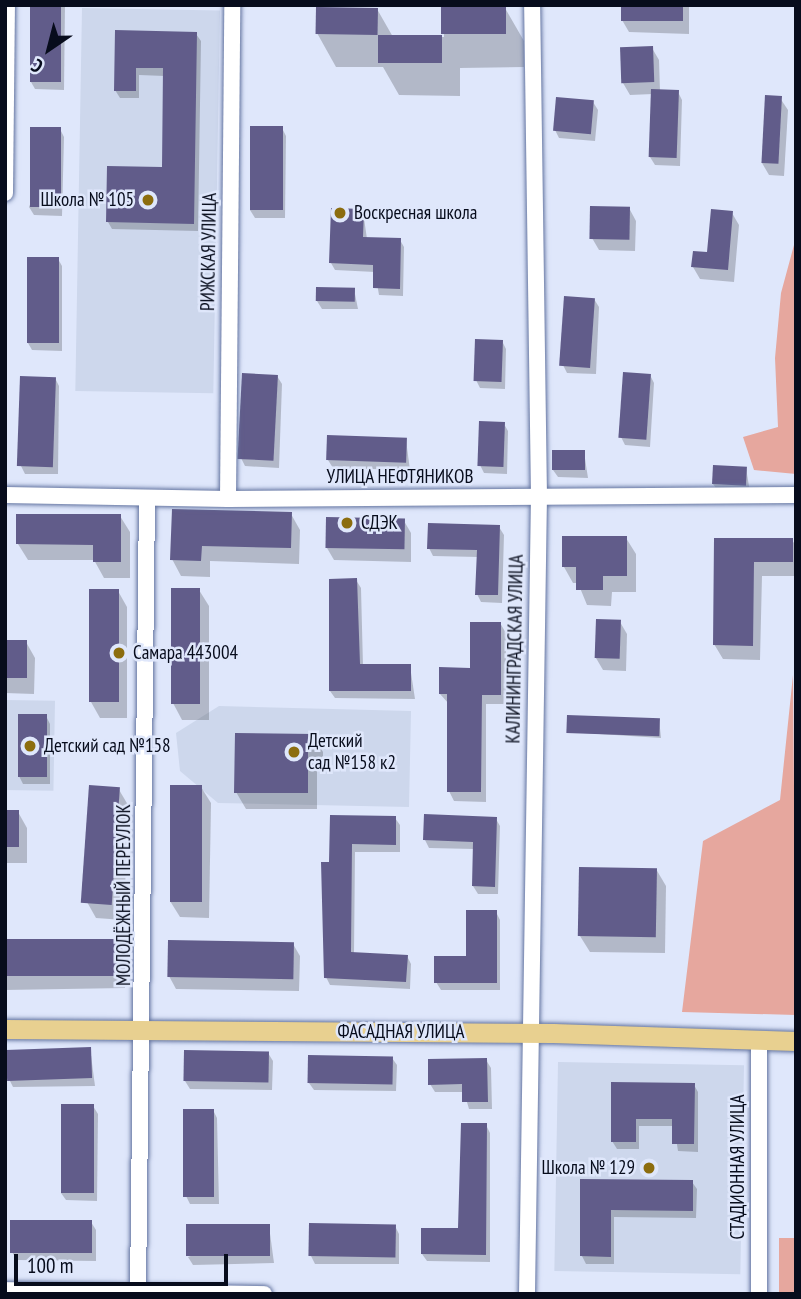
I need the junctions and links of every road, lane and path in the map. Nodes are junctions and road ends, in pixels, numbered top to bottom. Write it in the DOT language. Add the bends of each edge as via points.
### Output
graph roads {
  1 [pos="7,5"];
  2 [pos="232,5"];
  3 [pos="532,5"];
  4 [pos="5,193"];
  5 [pos="5,495"];
  6 [pos="796,495"];
  7 [pos="539,497"];
  8 [pos="147,498"];
  9 [pos="228,499"];
  10 [pos="5,1030"];
  11 [pos="144,1030"];
  12 [pos="529,1033"];
  13 [pos="759,1040"];
  14 [pos="796,1041"];
  15 [pos="5,1290"];
  16 [pos="138,1292"];
  17 [pos="264,1294"];
  18 [pos="527,1294"];
  19 [pos="760,1294"];
  1 -- 4 [label="street"];
  2 -- 9 [label="street, РИЖСКАЯ УЛИЦА"];
  3 -- 7 [label="street, КАЛИНИНГРАДСКАЯ УЛИЦА"];
  5 -- 8 [label="street, УЛИЦА НЕФТЯНИКОВ"];
  6 -- 7 [label="street, УЛИЦА НЕФТЯНИКОВ"];
  7 -- 9 [label="street, УЛИЦА НЕФТЯНИКОВ"];
  7 -- 12 [label="street, КАЛИНИНГРАДСКАЯ УЛИЦА"];
  8 -- 9 [label="street, УЛИЦА НЕФТЯНИКОВ"];
  8 -- 11 [label="street, МОЛОДЁЖНЫЙ ПЕРЕУЛОК"];
  10 -- 11 [label="main road, ФАСАДНАЯ УЛИЦА"];
  11 -- 12 [label="main road, ФАСАДНАЯ УЛИЦА"];
  11 -- 16 [label="street, МОЛОДЁЖНЫЙ ПЕРЕУЛОК"];
  12 -- 13 [label="main road, ФАСАДНАЯ УЛИЦА"];
  12 -- 18 [label="street, КАЛИНИНГРАДСКАЯ УЛИЦА"];
  13 -- 14 [label="main road, ФАСАДНАЯ УЛИЦА"];
  13 -- 19 [label="street, СТАДИОННАЯ УЛИЦА"];
  15 -- 16 [label="street"];
  16 -- 17 [label="street"];
}
